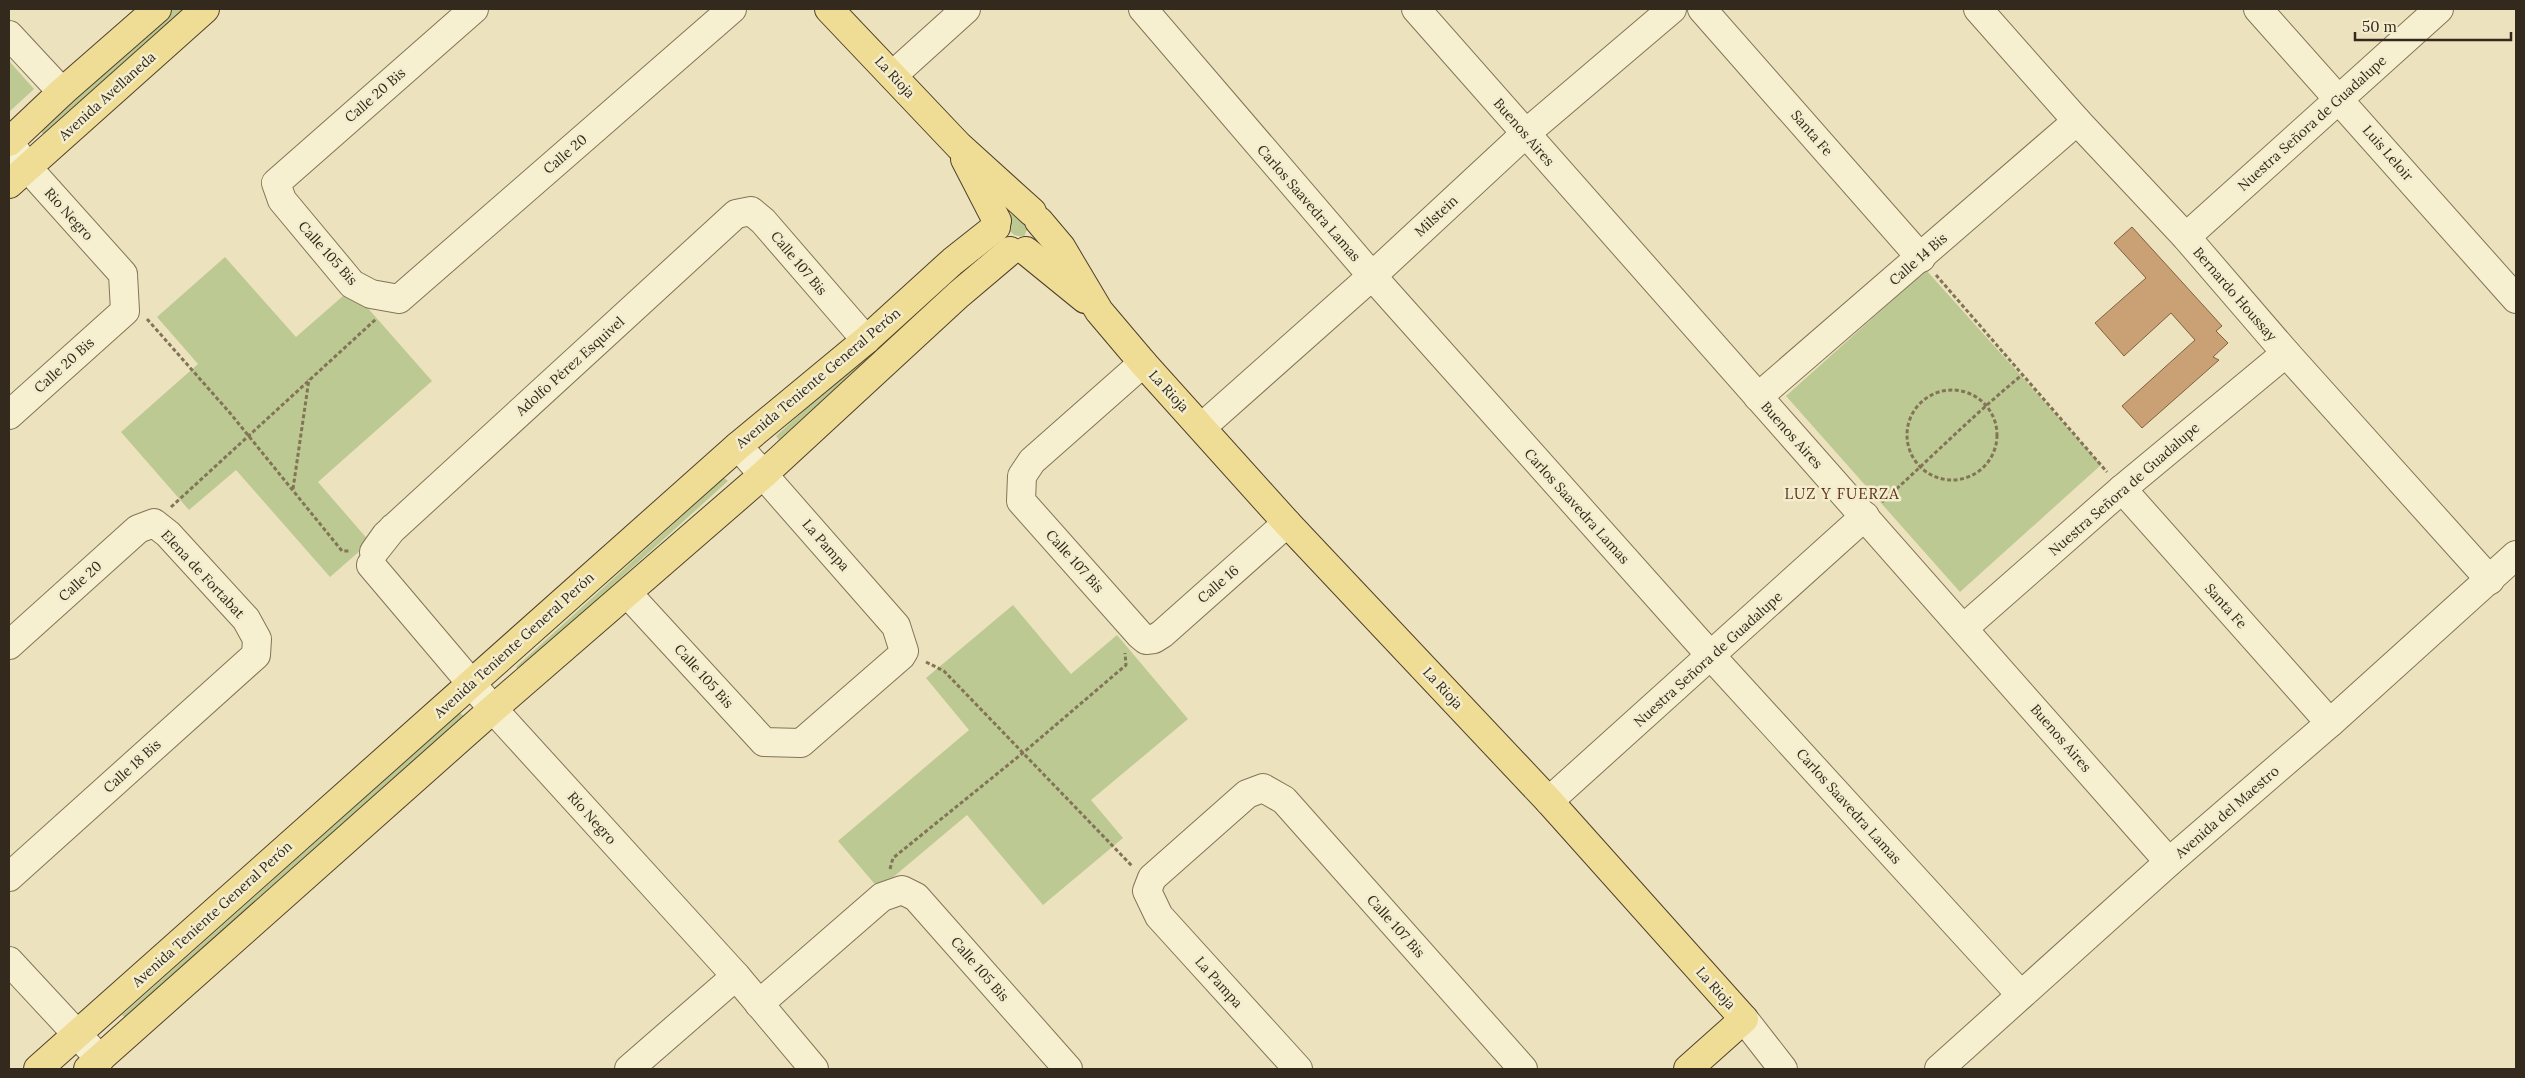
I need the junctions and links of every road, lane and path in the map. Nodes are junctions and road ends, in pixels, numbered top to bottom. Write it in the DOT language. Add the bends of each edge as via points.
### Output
graph roads {
  1 [pos="157,9"];
  2 [pos="205,9"];
  3 [pos="474,9"];
  4 [pos="732,9"];
  5 [pos="829,9"];
  6 [pos="966,9"];
  7 [pos="1143,9"];
  8 [pos="1416,9"];
  9 [pos="1672,9"];
  10 [pos="1702,9"];
  11 [pos="1978,9"];
  12 [pos="2258,9"];
  13 [pos="2439,9"];
  14 [pos="9,35"];
  15 [pos="894,75"];
  16 [pos="62,92"];
  17 [pos="2338,98"];
  18 [pos="2077,121"];
  19 [pos="1525,134"];
  20 [pos="9,142"];
  21 [pos="959,146"];
  22 [pos="18,175"];
  23 [pos="276,182"];
  24 [pos="751,211"];
  25 [pos="1036,216"];
  26 [pos="997,224"];
  27 [pos="2186,237"];
  28 [pos="1018,251"];
  29 [pos="1921,258"];
  30 [pos="1372,276"];
  31 [pos="125,288"];
  32 [pos="399,299"];
  33 [pos="2516,299"];
  34 [pos="1099,311"];
  35 [pos="146,317"];
  36 [pos="866,340"];
  37 [pos="2286,353"];
  38 [pos="1142,363"];
  39 [pos="2022,375"];
  40 [pos="309,379"];
  41 [pos="1758,397"];
  42 [pos="1985,405"];
  43 [pos="9,415"];
  44 [pos="1202,427"];
  45 [pos="247,436"];
  46 [pos="738,446"];
  47 [pos="1919,468"];
  48 [pos="764,474"];
  49 [pos="2122,489"];
  50 [pos="293,490"];
  51 [pos="1865,516"];
  52 [pos="154,523"];
  53 [pos="1287,523"];
  54 [pos="2516,555"];
  55 [pos="372,559"];
  56 [pos="2490,580"];
  57 [pos="628,594"];
  58 [pos="1965,627"];
  59 [pos="1143,637"];
  60 [pos="9,645"];
  61 [pos="904,651"];
  62 [pos="256,655"];
  63 [pos="1712,657"];
  64 [pos="471,683"];
  65 [pos="493,709"];
  66 [pos="2330,723"];
  67 [pos="1024,752"];
  68 [pos="1549,801"];
  69 [pos="2169,862"];
  70 [pos="9,877"];
  71 [pos="1150,884"];
  72 [pos="882,897"];
  73 [pos="9,961"];
  74 [pos="736,976"];
  75 [pos="2021,995"];
  76 [pos="759,1004"];
  77 [pos="1744,1019"];
  78 [pos="76,1035"];
  79 [pos="94,1064"];
  80 [pos="38,1069"];
  81 [pos="629,1069"];
  82 [pos="814,1069"];
  83 [pos="1068,1069"];
  84 [pos="1298,1069"];
  85 [pos="1523,1069"];
  86 [pos="1688,1069"];
  87 [pos="1783,1069"];
  88 [pos="1939,1069"];
  1 -- 16 [label="main road"];
  2 -- 22 [label="main road, Avenida Avellaneda"];
  3 -- 23 [label="street, Calle 20 Bis"];
  4 -- 32 [label="street, Calle 20"];
  5 -- 15 [label="main road, La Rioja"];
  6 -- 15 [label="street"];
  7 -- 30 [label="street, Carlos Saavedra Lamas"];
  8 -- 19 [label="street, Buenos Aires"];
  9 -- 19 [label="street, Milstein"];
  10 -- 29 [label="street, Santa Fe"];
  11 -- 18 [label="street, Bernardo Houssay"];
  12 -- 17 [label="street, Luis Leloir"];
  13 -- 17 [label="street, Nuestra Señora de Guadalupe"];
  14 -- 16 [label="street"];
  15 -- 21 [label="main road, La Rioja"];
  16 -- 20 [label="main road"];
  17 -- 27 [label="street, Nuestra Señora de Guadalupe"];
  17 -- 33 [label="street, Luis Leloir"];
  18 -- 27 [label="street, Bernardo Houssay"];
  18 -- 29 [label="street, Calle 14 Bis"];
  19 -- 30 [label="street, Milstein"];
  19 -- 41 [label="street, Buenos Aires"];
  20 -- 22 [label="street, Rio Negro"];
  21 -- 25 [label="main road, La Rioja"];
  21 -- 26 [label="main road, La Rioja"];
  22 -- 31 [label="street, Rio Negro" via="122,274"];
  23 -- 32 [label="street, Calle 105 Bis" via="282,200 352,284 371,294"];
  24 -- 36 [label="street, Calle 107 Bis"];
  24 -- 55 [label="street, Adolfo Pérez Esquivel" via="736,214 392,528"];
  25 -- 26 [label="main road" via="1020,207 1013,208 1006,210"];
  25 -- 28 [label="main road" via="1040,236 1032,248"];
  25 -- 34 [label="main road, La Rioja" via="1061,247"];
  26 -- 28 [label="main road" via="999,241"];
  26 -- 36 [label="main road, Avenida Teniente General Perón"];
  27 -- 37 [label="street, Bernardo Houssay"];
  28 -- 34 [label="main road, La Rioja"];
  28 -- 48 [label="main road" via="958,295"];
  29 -- 39 [label="path"];
  29 -- 41 [label="street, Calle 14 Bis"];
  30 -- 44 [label="street, Milstein"];
  30 -- 63 [label="street, Carlos Saavedra Lamas"];
  31 -- 43 [label="street, Calle 20 Bis" via="125,311"];
  32 -- 40 [label="path"];
  34 -- 38 [label="main road, La Rioja"];
  35 -- 45 [label="path"];
  36 -- 46 [label="main road, Avenida Teniente General Perón"];
  37 -- 49 [label="street, Nuestra Señora de Guadalupe"];
  37 -- 56 [label="street, Bernardo Houssay"];
  38 -- 44 [label="main road, La Rioja"];
  38 -- 59 [label="street, Calle 107 Bis" via="1032,461 1022,476 1021,501"];
  39 -- 42 [label="path"];
  39 -- 49 [label="path"];
  40 -- 45 [label="path"];
  40 -- 50 [label="path"];
  41 -- 51 [label="street, Buenos Aires"];
  42 -- 47 [label="path"];
  42 -- 47 [label="path" via="1993,416 1997,431 1989,461 1978,472 1948,480"];
  42 -- 47 [label="path" via="1973,395 1959,390 1945,390 1920,403 1907,428 1908,442"];
  44 -- 53 [label="main road, La Rioja"];
  45 -- 50 [label="path"];
  45 -- 52 [label="path"];
  46 -- 48 [label="street, La Pampa"];
  46 -- 64 [label="main road, Avenida Teniente General Perón"];
  47 -- 51 [label="path"];
  48 -- 57 [label="main road"];
  48 -- 61 [label="street, La Pampa" via="896,626"];
  49 -- 58 [label="street, Nuestra Señora de Guadalupe"];
  49 -- 66 [label="street, Santa Fe"];
  50 -- 55 [label="path" via="342,551"];
  51 -- 58 [label="street, Buenos Aires"];
  51 -- 63 [label="street, Nuestra Señora de Guadalupe"];
  52 -- 60 [label="street, Calle 20" via="138,529"];
  52 -- 62 [label="street, Elena de Fortabat" via="246,619 257,639"];
  53 -- 59 [label="street, Calle 16" via="1162,634 1154,639"];
  53 -- 68 [label="main road, La Rioja"];
  54 -- 56 [label="street, Avenida del Maestro"];
  55 -- 64 [label="street, Río Negro"];
  56 -- 66 [label="street, Avenida del Maestro"];
  57 -- 61 [label="street, Calle 105 Bis" via="764,742 802,743"];
  57 -- 65 [label="main road"];
  58 -- 69 [label="street, Buenos Aires"];
  59 -- 67 [label="path" via="1124,648 1126,665"];
  61 -- 67 [label="path" via="944,671"];
  62 -- 70 [label="street, Calle 18 Bis"];
  63 -- 68 [label="street, Nuestra Señora de Guadalupe"];
  63 -- 75 [label="street, Carlos Saavedra Lamas"];
  64 -- 65 [label="street, Río Negro"];
  64 -- 78 [label="main road, Avenida Teniente General Perón"];
  65 -- 74 [label="street, Río Negro"];
  65 -- 79 [label="main road"];
  66 -- 69 [label="street, Avenida del Maestro"];
  67 -- 71 [label="path"];
  67 -- 72 [label="path" via="894,858"];
  68 -- 77 [label="main road, La Rioja"];
  69 -- 75 [label="street, Avenida del Maestro"];
  71 -- 84 [label="street, La Pampa" via="1159,916"];
  71 -- 85 [label="street, Calle 107 Bis" via="1247,794 1264,788 1284,800"];
  72 -- 76 [label="street"];
  72 -- 83 [label="street, Calle 105 Bis" via="902,890 916,897"];
  73 -- 78 [label="street"];
  74 -- 76 [label="street, Río Negro"];
  74 -- 81 [label="street"];
  75 -- 88 [label="street, Avenida del Maestro"];
  76 -- 82 [label="street, Río Negro"];
  77 -- 86 [label="main road"];
  77 -- 87 [label="street, La Rioja"];
  78 -- 79 [label="street"];
  78 -- 80 [label="main road, Avenida Teniente General Perón"];
}
